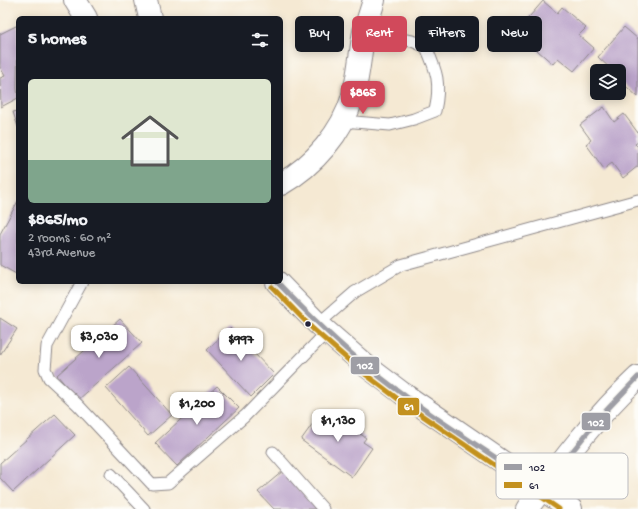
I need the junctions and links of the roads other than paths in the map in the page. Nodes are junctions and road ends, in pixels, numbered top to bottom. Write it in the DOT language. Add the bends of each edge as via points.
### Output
graph roads {
  1 [pos="75,0"];
  2 [pos="134,0"];
  3 [pos="146,0"];
  4 [pos="374,0"];
  5 [pos="85,16"];
  6 [pos="143,16"];
  7 [pos="150,16"];
  8 [pos="369,16"];
  9 [pos="407,40"];
  10 [pos="361,52"];
  11 [pos="343,120"];
  12 [pos="283,183"];
  13 [pos="638,200"];
  14 [pos="81,284"];
  15 [pos="279,284"];
  16 [pos="323,328"];
  17 [pos="638,377"];
  18 [pos="273,452"];
  19 [pos="570,453"];
  20 [pos="496,457"];
  21 [pos="111,474"];
  22 [pos="534,499"];
  23 [pos="556,499"];
  24 [pos="144,509"];
  25 [pos="323,509"];
  26 [pos="527,509"];
  27 [pos="571,509"];
  1 -- 5 [label="main road"];
  2 -- 6 [label="main road"];
  3 -- 7 [label="main road"];
  4 -- 8 [label="main road"];
  9 -- 11 [label="lane" via="426,47 436,69 439,94 435,111 390,125"];
  10 -- 11 [label="main road" via="353,96"];
  11 -- 12 [label="main road" via="329,143 311,163"];
  13 -- 16 [label="lane" via="401,265 356,292"];
  14 -- 16 [label="lane" via="47,346 45,369 49,378 152,484 168,483 244,416"];
  15 -- 16 [label="main road"];
  16 -- 20 [label="main road" via="402,393"];
  17 -- 19 [label="main road"];
  18 -- 25 [label="lane"];
  21 -- 24 [label="lane"];
  22 -- 26 [label="main road"];
  23 -- 27 [label="main road"];
}
